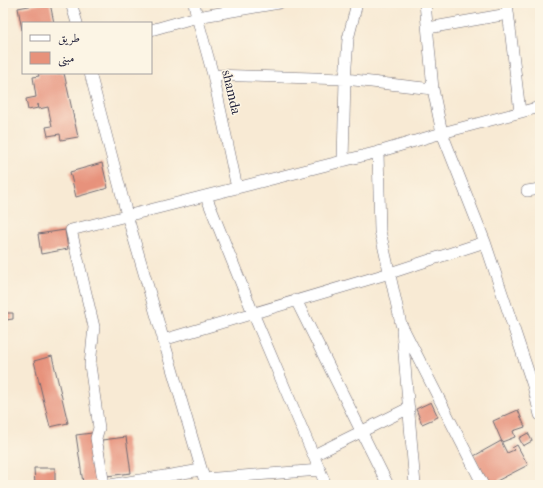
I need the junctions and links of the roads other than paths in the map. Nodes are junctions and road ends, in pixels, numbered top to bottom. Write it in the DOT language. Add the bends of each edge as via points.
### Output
graph roads {
  1 [pos="71,3"];
  2 [pos="194,3"];
  3 [pos="280,3"];
  4 [pos="357,3"];
  5 [pos="425,3"];
  6 [pos="507,3"];
  7 [pos="508,14"];
  8 [pos="197,17"];
  9 [pos="77,22"];
  10 [pos="428,28"];
  11 [pos="152,30"];
  12 [pos="90,74"];
  13 [pos="213,75"];
  14 [pos="345,79"];
  15 [pos="434,89"];
  16 [pos="540,107"];
  17 [pos="520,112"];
  18 [pos="442,133"];
  19 [pos="378,152"];
  20 [pos="343,161"];
  21 [pos="237,188"];
  22 [pos="540,189"];
  23 [pos="527,191"];
  24 [pos="206,196"];
  25 [pos="127,215"];
  26 [pos="485,242"];
  27 [pos="390,273"];
  28 [pos="296,300"];
  29 [pos="253,314"];
  30 [pos="401,324"];
  31 [pos="164,340"];
  32 [pos="409,408"];
  33 [pos="540,415"];
  34 [pos="361,431"];
  35 [pos="314,455"];
  36 [pos="320,470"];
  37 [pos="204,478"];
  38 [pos="104,485"];
  39 [pos="110,485"];
  40 [pos="326,485"];
  41 [pos="388,485"];
  42 [pos="415,485"];
  43 [pos="483,485"];
  1 -- 9 [label="street"];
  2 -- 8 [label="street, shamda"];
  3 -- 8 [label="street"];
  4 -- 14 [label="street" via="348,39"];
  5 -- 10 [label="street"];
  6 -- 7 [label="street"];
  7 -- 10 [label="street"];
  7 -- 17 [label="street"];
  8 -- 11 [label="street"];
  8 -- 13 [label="street, shamda"];
  10 -- 15 [label="street"];
  12 -- 25 [label="street"];
  13 -- 14 [label="street"];
  13 -- 21 [label="street, shamda"];
  14 -- 15 [label="street"];
  14 -- 20 [label="street"];
  15 -- 18 [label="street"];
  16 -- 17 [label="street"];
  17 -- 18 [label="street"];
  18 -- 19 [label="street"];
  18 -- 26 [label="street"];
  19 -- 20 [label="street"];
  19 -- 27 [label="street" via="380,231"];
  20 -- 21 [label="street"];
  21 -- 24 [label="street"];
  22 -- 23 [label="street"];
  24 -- 25 [label="street"];
  24 -- 29 [label="street"];
  25 -- 31 [label="street"];
  25 -- 38 [label="street" via="71,230 94,327 90,365 99,428 96,438"];
  26 -- 27 [label="street"];
  26 -- 33 [label="street" via="533,386"];
  27 -- 28 [label="street"];
  27 -- 30 [label="street"];
  28 -- 29 [label="street"];
  28 -- 34 [label="street"];
  29 -- 31 [label="street"];
  29 -- 35 [label="street"];
  30 -- 32 [label="street"];
  30 -- 43 [label="street"];
  31 -- 37 [label="street"];
  32 -- 34 [label="street"];
  32 -- 42 [label="street"];
  34 -- 35 [label="street"];
  34 -- 41 [label="street"];
  35 -- 36 [label="street"];
  36 -- 37 [label="street"];
  36 -- 40 [label="street"];
  37 -- 39 [label="street"];
}
